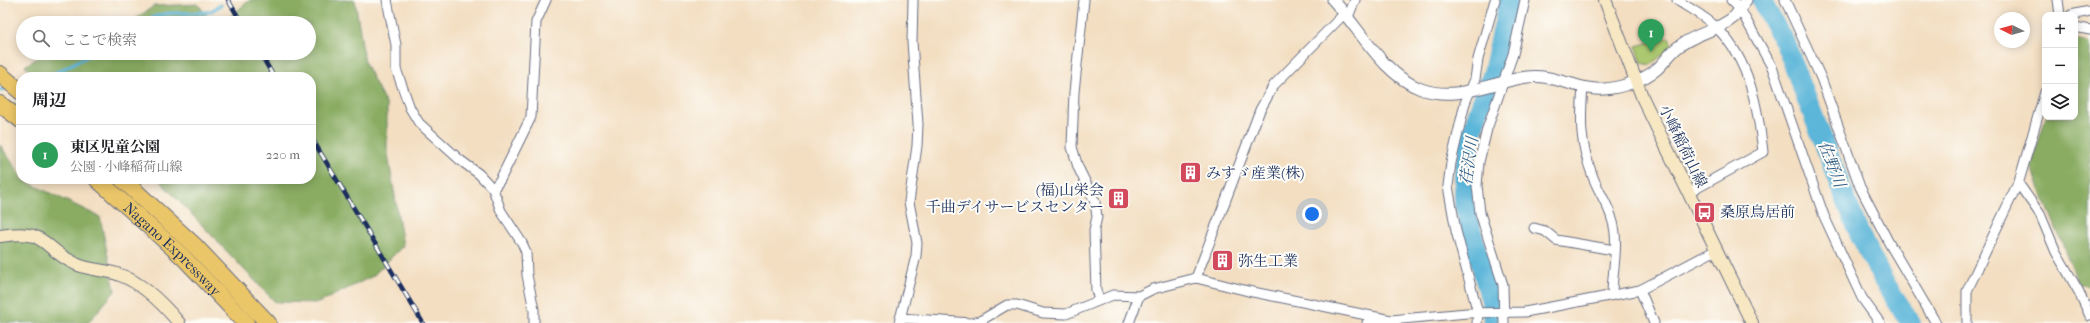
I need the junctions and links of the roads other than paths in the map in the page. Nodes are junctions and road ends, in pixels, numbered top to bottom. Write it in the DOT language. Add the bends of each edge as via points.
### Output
graph roads {
  1 [pos="386,0"];
  2 [pos="546,0"];
  3 [pos="913,0"];
  4 [pos="1084,0"];
  5 [pos="1333,0"];
  6 [pos="1355,0"];
  7 [pos="1495,0"];
  8 [pos="1525,0"];
  9 [pos="1605,0"];
  10 [pos="1676,0"];
  11 [pos="1731,0"];
  12 [pos="1784,0"];
  13 [pos="2058,0"];
  14 [pos="1742,5"];
  15 [pos="2090,11"];
  16 [pos="2060,12"];
  17 [pos="2078,14"];
  18 [pos="1347,15"];
  19 [pos="1717,27"];
  20 [pos="2078,28"];
  21 [pos="2090,30"];
  22 [pos="0,74"];
  23 [pos="1636,80"];
  24 [pos="1502,83"];
  25 [pos="1583,87"];
  26 [pos="16,88"];
  27 [pos="1473,91"];
  28 [pos="2042,102"];
  29 [pos="0,104"];
  30 [pos="16,116"];
  31 [pos="2018,183"];
  32 [pos="103,184"];
  33 [pos="128,184"];
  34 [pos="493,189"];
  35 [pos="1688,193"];
  36 [pos="1534,228"];
  37 [pos="0,236"];
  38 [pos="1614,250"];
  39 [pos="1716,250"];
  40 [pos="1196,278"];
  41 [pos="1640,290"];
  42 [pos="1612,295"];
  43 [pos="1139,296"];
  44 [pos="1099,300"];
  45 [pos="1504,312"];
  46 [pos="1480,313"];
  47 [pos="2090,316"];
  48 [pos="1391,320"];
  49 [pos="900,321"];
  50 [pos="179,323"];
  51 [pos="246,323"];
  52 [pos="268,323"];
  53 [pos="534,323"];
  54 [pos="1130,323"];
  55 [pos="1367,323"];
  56 [pos="1477,323"];
  57 [pos="1504,323"];
  58 [pos="1654,323"];
  59 [pos="1752,323"];
  60 [pos="1880,323"];
  61 [pos="1936,323"];
  62 [pos="1967,323"];
  1 -- 34 [label="street" via="396,45 396,69 412,113 419,123 460,160 480,174"];
  2 -- 34 [label="street" via="536,22 531,117"];
  3 -- 49 [label="street" via="912,42 918,124 909,202 917,243"];
  4 -- 44 [label="street" via="1074,92 1072,147 1078,167 1095,202 1096,290"];
  5 -- 18 [label="street"];
  6 -- 18 [label="street"];
  7 -- 27 [label="street" via="1478,60"];
  8 -- 24 [label="street" via="1513,54"];
  9 -- 23 [label="main road, 小峰稲荷山線"];
  10 -- 19 [label="street"];
  11 -- 14 [label="street"];
  12 -- 61 [label="street" via="1821,78 1860,187 1889,243"];
  13 -- 16 [label="street"];
  14 -- 19 [label="street" via="1735,16"];
  14 -- 60 [label="street" via="1772,67 1824,216 1862,298"];
  15 -- 17 [label="street"];
  18 -- 27 [label="street" via="1387,66 1403,80 1421,89 1441,94"];
  18 -- 40 [label="street" via="1274,85 1260,110"];
  19 -- 23 [label="street" via="1694,36 1678,47 1657,69"];
  19 -- 35 [label="street" via="1734,49 1750,80 1763,152"];
  20 -- 21 [label="street"];
  22 -- 26 [label="highway"];
  23 -- 25 [label="street" via="1605,90"];
  23 -- 35 [label="main road, 小峰稲荷山線"];
  24 -- 25 [label="street" via="1529,76 1554,79"];
  24 -- 27 [label="street"];
  24 -- 45 [label="street" via="1487,129 1479,162 1477,185 1480,213 1503,285"];
  25 -- 38 [label="street" via="1581,135 1593,177 1612,219"];
  27 -- 46 [label="street" via="1465,103 1448,186 1456,231"];
  28 -- 31 [label="street"];
  29 -- 30 [label="highway"];
  31 -- 47 [label="street" via="2040,214 2056,252"];
  31 -- 62 [label="street" via="1967,291"];
  32 -- 51 [label="highway, Nagano Expressway" via="183,257"];
  33 -- 52 [label="highway, Nagano Expressway" via="195,246"];
  34 -- 53 [label="street" via="501,211 526,252"];
  35 -- 39 [label="main road, 小峰稲荷山線"];
  36 -- 38 [label="street" via="1544,231 1556,240"];
  37 -- 50 [label="main road" via="31,234 44,240 64,258 77,265 119,274 135,283"];
  38 -- 42 [label="street"];
  39 -- 41 [label="street"];
  39 -- 59 [label="main road, 小峰稲荷山線"];
  40 -- 43 [label="street" via="1153,289"];
  40 -- 48 [label="street" via="1270,296"];
  41 -- 42 [label="street"];
  41 -- 58 [label="street"];
  42 -- 45 [label="street" via="1525,312"];
  43 -- 44 [label="street" via="1113,295"];
  43 -- 54 [label="street"];
  44 -- 49 [label="street" via="1066,314 1044,313 1017,305 1007,305 980,321 971,323"];
  45 -- 46 [label="street"];
  45 -- 57 [label="street"];
  46 -- 48 [label="street"];
  46 -- 56 [label="street"];
  48 -- 55 [label="street"];
}
